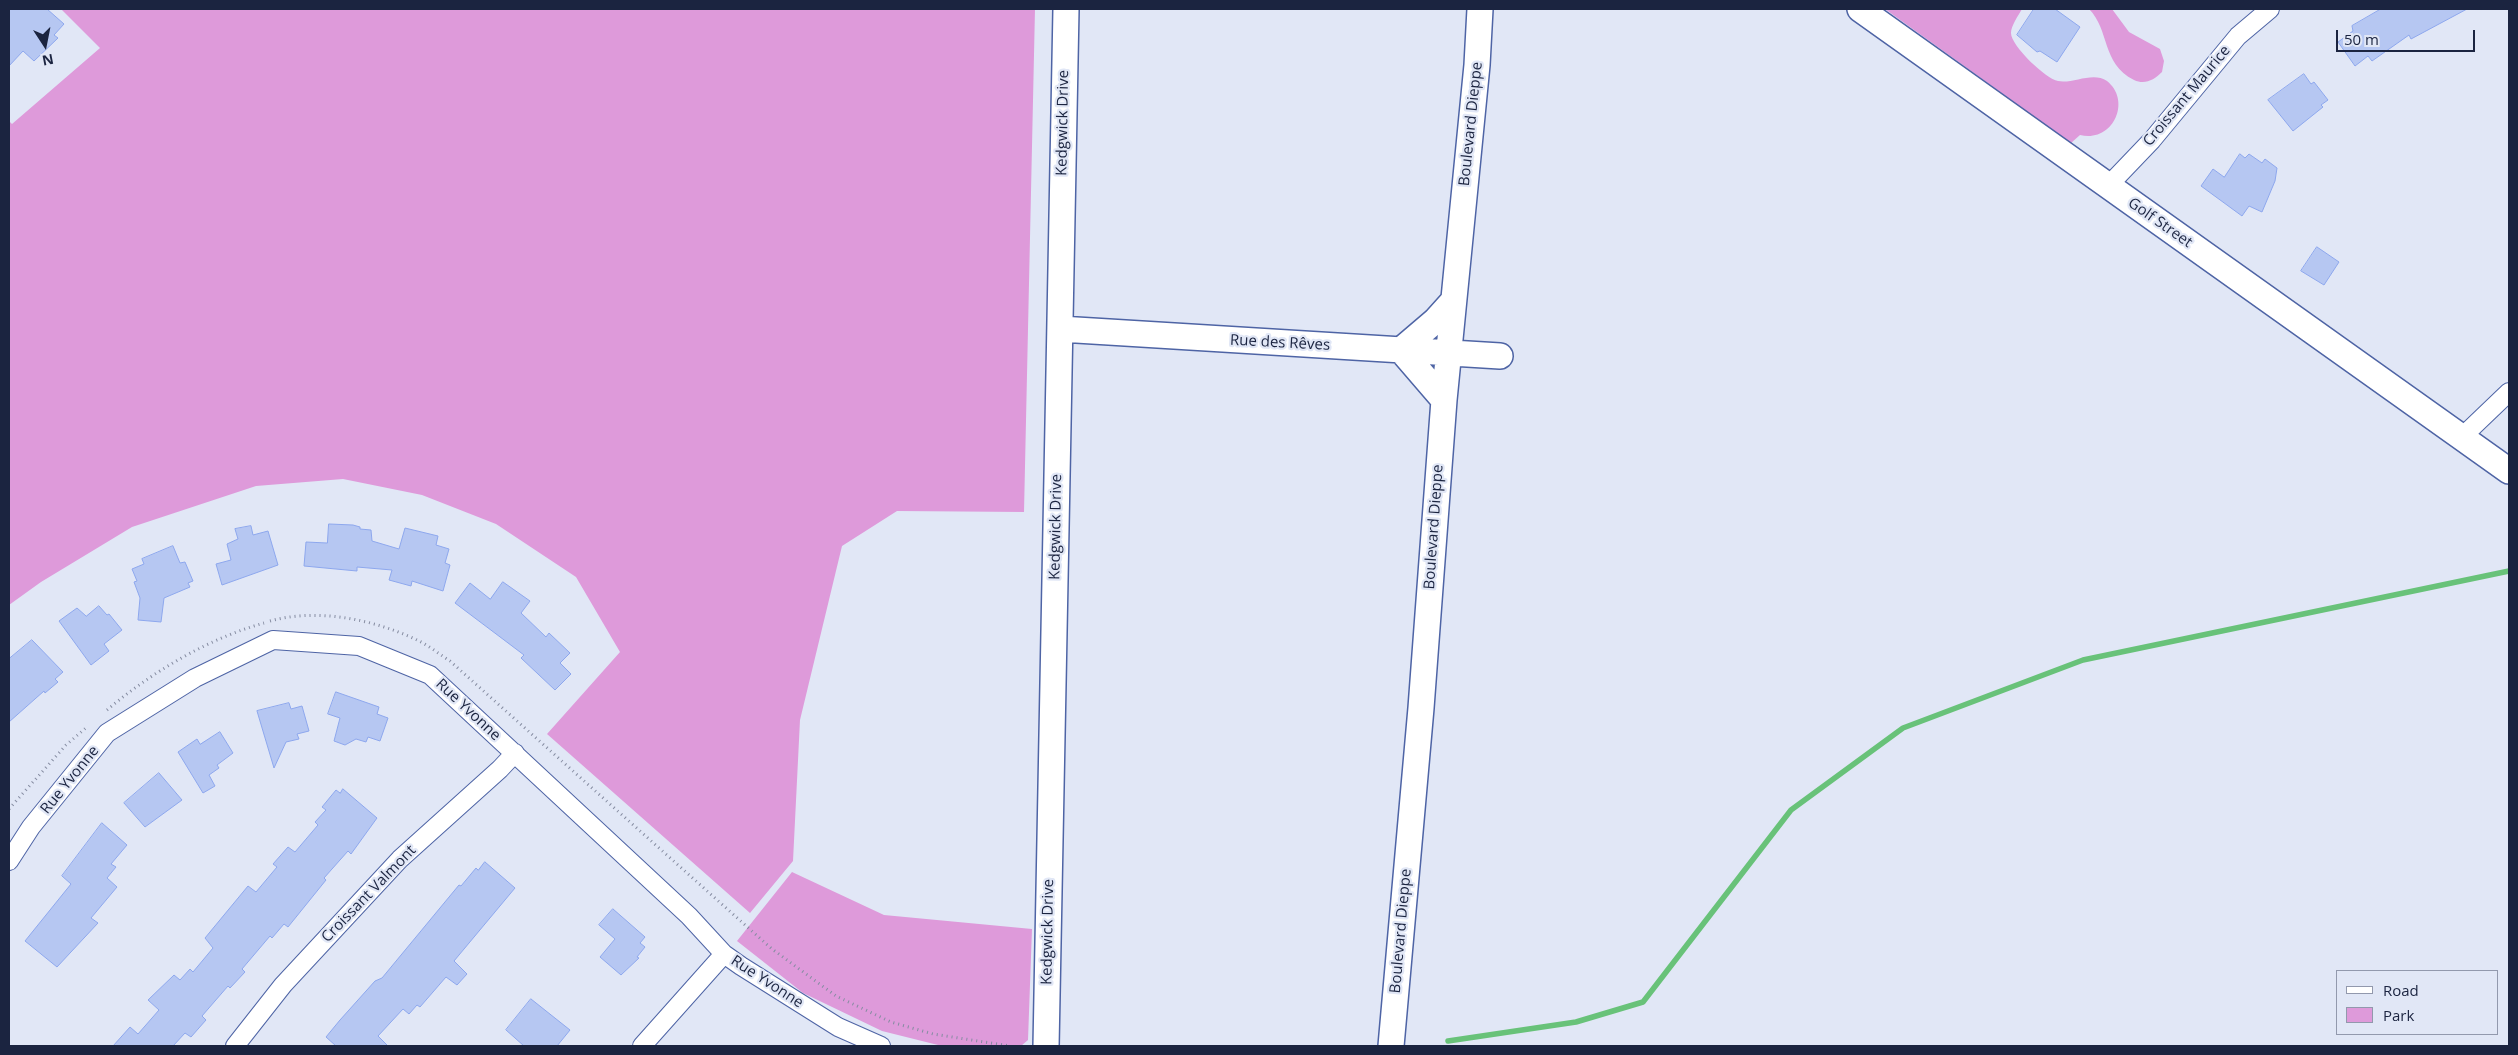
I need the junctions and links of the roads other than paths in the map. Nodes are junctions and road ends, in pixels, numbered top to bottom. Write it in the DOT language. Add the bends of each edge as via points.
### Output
graph roads {
  1 [pos="1066,9"];
  2 [pos="1480,9"];
  3 [pos="1860,9"];
  4 [pos="2270,9"];
  5 [pos="2108,186"];
  6 [pos="1453,302"];
  7 [pos="1060,329"];
  8 [pos="1401,350"];
  9 [pos="1449,353"];
  10 [pos="1500,356"];
  11 [pos="2509,392"];
  12 [pos="1444,400"];
  13 [pos="2462,437"];
  14 [pos="2509,470"];
  15 [pos="515,753"];
  16 [pos="9,861"];
  17 [pos="724,954"];
  18 [pos="235,1046"];
  19 [pos="642,1046"];
  20 [pos="881,1046"];
  21 [pos="1046,1046"];
  22 [pos="1391,1046"];
  1 -- 7 [label="street, Kedgwick Drive"];
  2 -- 6 [label="street, Boulevard Dieppe"];
  3 -- 5 [label="street, Golf Street"];
  4 -- 5 [label="street, Croissant Maurice" via="2238,36 2152,140"];
  5 -- 13 [label="street, Golf Street"];
  6 -- 8 [label="street"];
  6 -- 9 [label="street, Boulevard Dieppe"];
  7 -- 8 [label="street, Rue des Rêves"];
  7 -- 21 [label="street, Kedgwick Drive"];
  8 -- 9 [label="street, Rue des Rêves"];
  8 -- 12 [label="street"];
  9 -- 10 [label="street, Rue des Rêves"];
  9 -- 12 [label="street, Boulevard Dieppe"];
  11 -- 13 [label="street"];
  12 -- 22 [label="street, Boulevard Dieppe"];
  13 -- 14 [label="street, Golf Street"];
  15 -- 16 [label="street, Rue Yvonne" via="430,675 359,646 273,640 195,678 107,733 31,827"];
  15 -- 17 [label="street, Rue Yvonne" via="689,916"];
  15 -- 18 [label="street, Croissant Valmont" via="400,859 283,985"];
  17 -- 19 [label="street"];
  17 -- 20 [label="street, Rue Yvonne" via="838,1027"];
}
